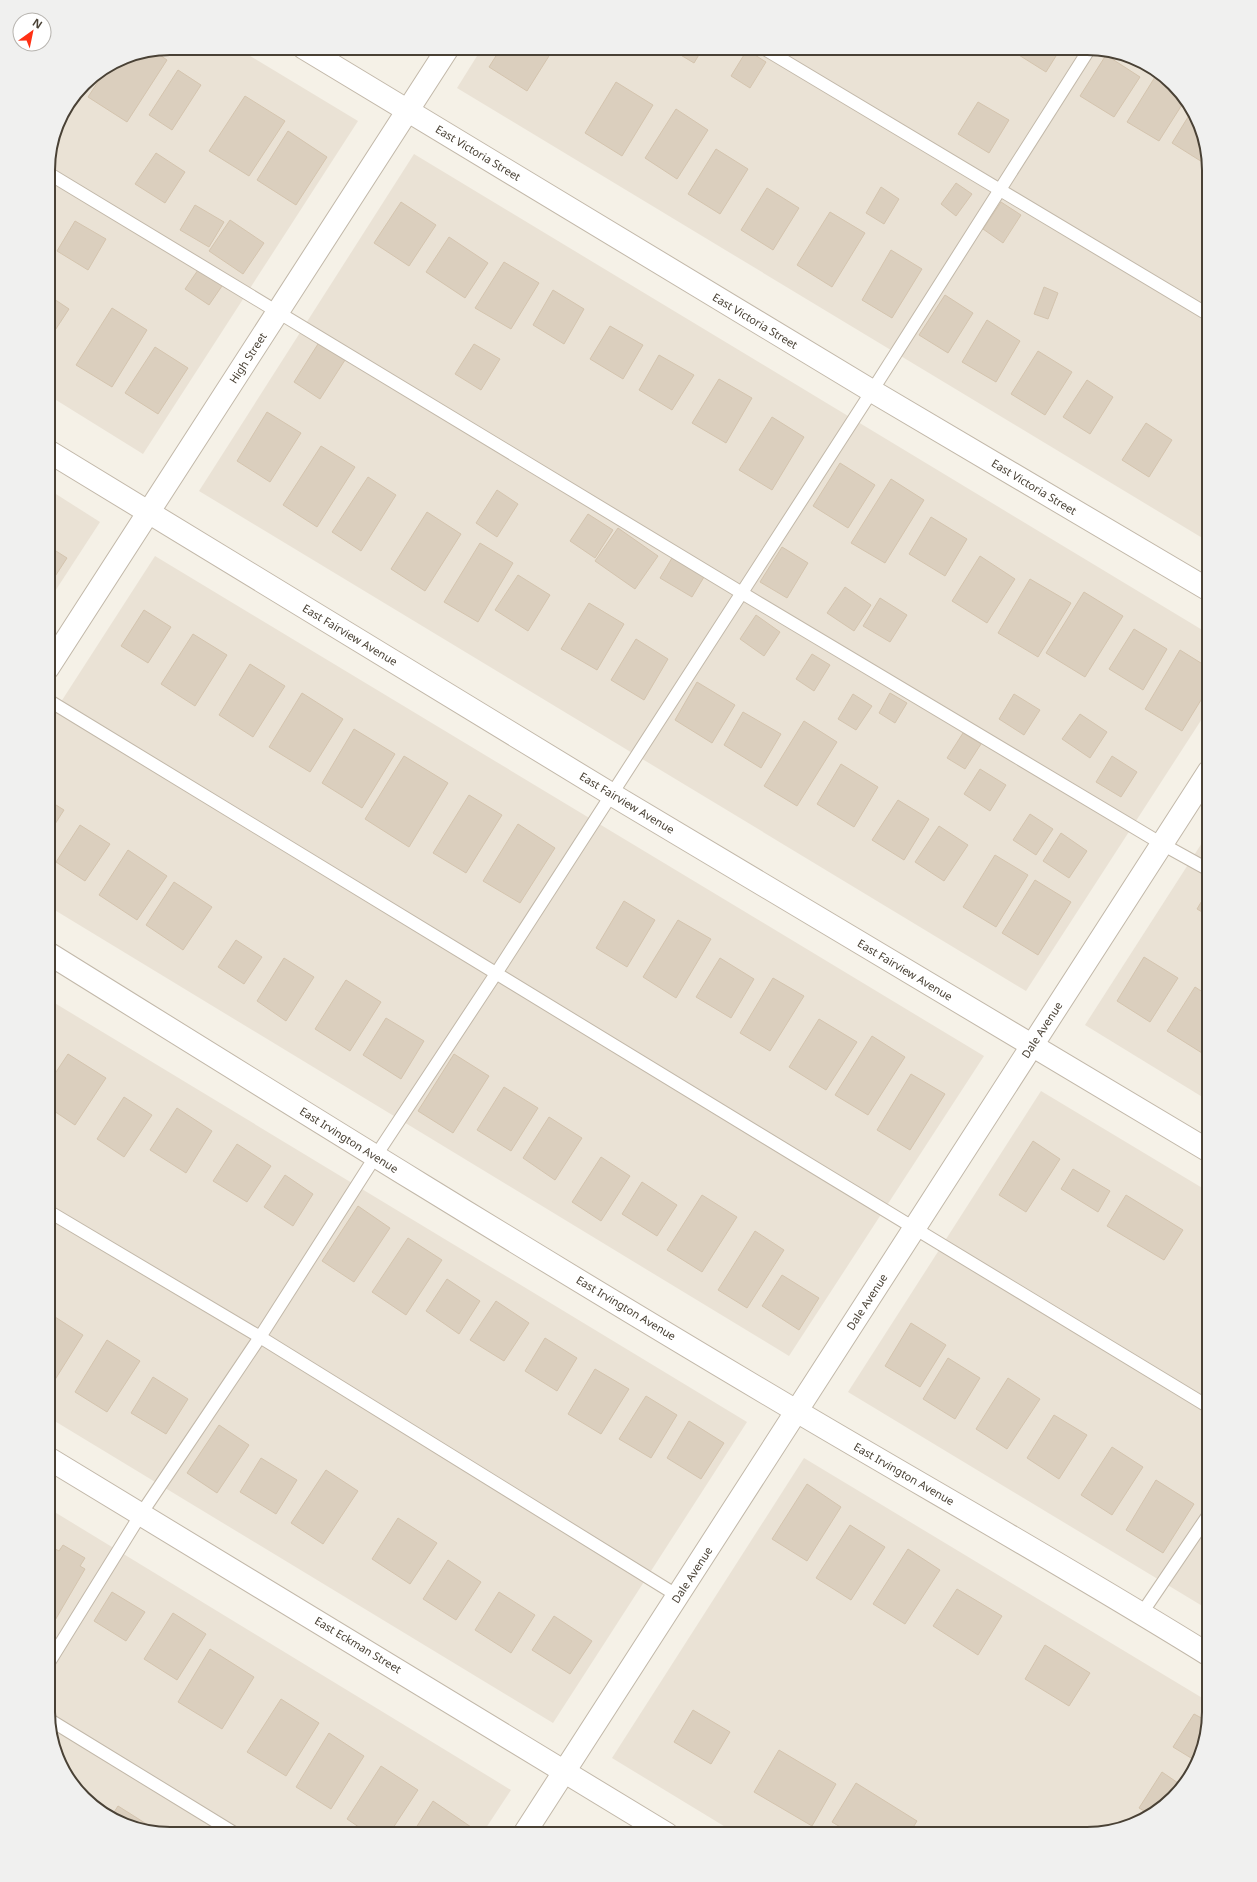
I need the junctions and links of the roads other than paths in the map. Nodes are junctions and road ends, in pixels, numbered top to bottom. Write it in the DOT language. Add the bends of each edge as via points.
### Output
graph roads {
  1 [pos="316,55"];
  2 [pos="444,55"];
  3 [pos="775,55"];
  4 [pos="1086,55"];
  5 [pos="408,111"];
  6 [pos="55,177"];
  7 [pos="999,190"];
  8 [pos="279,311"];
  9 [pos="1202,311"];
  10 [pos="872,391"];
  11 [pos="55,455"];
  12 [pos="149,512"];
  13 [pos="1202,586"];
  14 [pos="742,593"];
  15 [pos="55,657"];
  16 [pos="55,704"];
  17 [pos="1202,781"];
  18 [pos="611,794"];
  19 [pos="1162,844"];
  20 [pos="1202,866"];
  21 [pos="55,957"];
  22 [pos="497,972"];
  23 [pos="1032,1046"];
  24 [pos="1202,1147"];
  25 [pos="375,1157"];
  26 [pos="55,1215"];
  27 [pos="914,1229"];
  28 [pos="260,1337"];
  29 [pos="1202,1403"];
  30 [pos="797,1411"];
  31 [pos="55,1462"];
  32 [pos="141,1514"];
  33 [pos="1202,1524"];
  34 [pos="678,1596"];
  35 [pos="1142,1613"];
  36 [pos="1202,1651"];
  37 [pos="55,1653"];
  38 [pos="56,1724"];
  39 [pos="565,1770"];
  40 [pos="225,1827"];
  41 [pos="528,1827"];
  42 [pos="656,1827"];
  1 -- 5 [label="street, East Victoria Street"];
  2 -- 5 [label="street, High Street"];
  3 -- 7 [label="lane"];
  4 -- 7 [label="lane"];
  5 -- 8 [label="street, High Street"];
  5 -- 10 [label="street, East Victoria Street"];
  6 -- 8 [label="lane"];
  7 -- 9 [label="lane"];
  7 -- 10 [label="lane"];
  8 -- 12 [label="street, High Street"];
  8 -- 14 [label="lane"];
  10 -- 13 [label="street, East Victoria Street"];
  10 -- 14 [label="lane"];
  11 -- 12 [label="street, East Fairview Avenue"];
  12 -- 15 [label="street, High Street"];
  12 -- 18 [label="street, East Fairview Avenue"];
  14 -- 18 [label="lane"];
  14 -- 19 [label="lane"];
  16 -- 22 [label="lane"];
  17 -- 19 [label="street, Dale Avenue"];
  18 -- 22 [label="lane"];
  18 -- 23 [label="street, East Fairview Avenue"];
  19 -- 20 [label="lane"];
  19 -- 23 [label="street, Dale Avenue"];
  21 -- 25 [label="street, East Irvington Avenue"];
  22 -- 25 [label="lane"];
  22 -- 27 [label="lane"];
  23 -- 24 [label="street, East Fairview Avenue"];
  23 -- 27 [label="street, Dale Avenue"];
  25 -- 28 [label="lane"];
  25 -- 30 [label="street, East Irvington Avenue"];
  26 -- 28 [label="lane"];
  27 -- 29 [label="lane"];
  27 -- 30 [label="street, Dale Avenue"];
  28 -- 32 [label="lane"];
  28 -- 34 [label="lane"];
  30 -- 34 [label="street, Dale Avenue"];
  30 -- 35 [label="street, East Irvington Avenue"];
  31 -- 32 [label="street, East Eckman Street"];
  32 -- 37 [label="lane"];
  32 -- 39 [label="street, East Eckman Street"];
  33 -- 35 [label="lane"];
  34 -- 39 [label="street, Dale Avenue"];
  35 -- 36 [label="street, East Irvington Avenue"];
  38 -- 40 [label="lane"];
  39 -- 41 [label="street, Dale Avenue"];
  39 -- 42 [label="street, East Eckman Street"];
}
